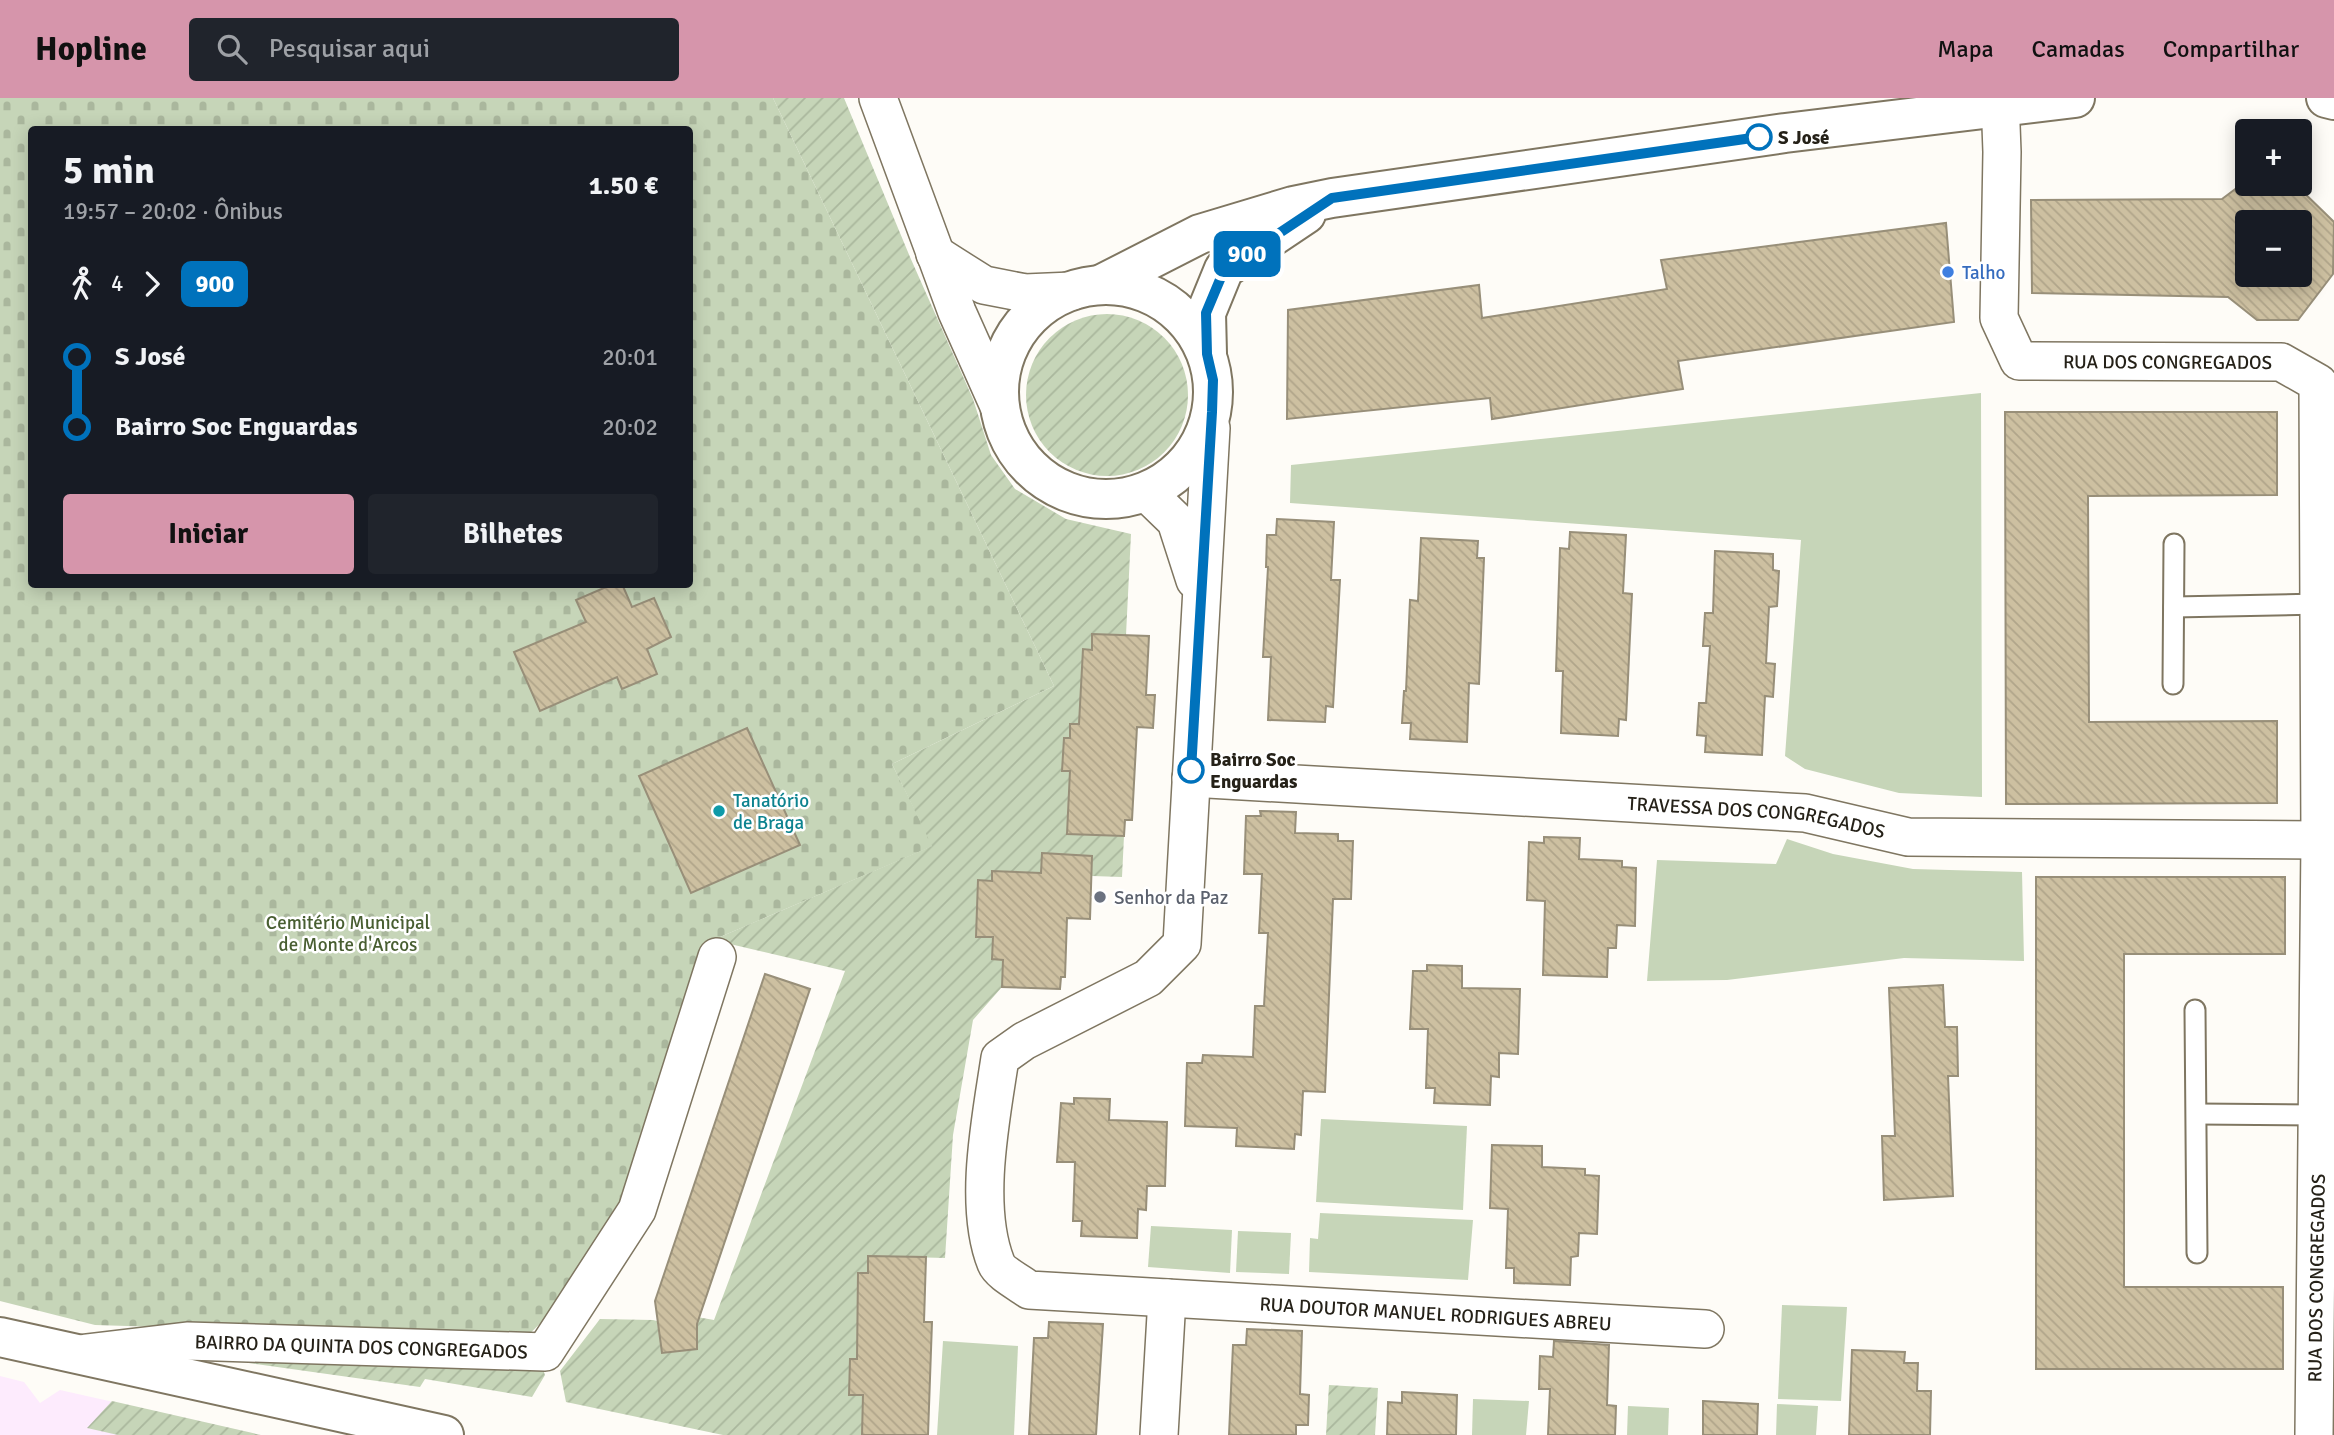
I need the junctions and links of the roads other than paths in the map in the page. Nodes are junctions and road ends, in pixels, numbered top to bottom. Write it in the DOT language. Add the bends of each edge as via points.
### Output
graph roads {
  1 [pos="878,98"];
  2 [pos="2075,98"];
  3 [pos="2326,98"];
  4 [pos="2334,100"];
  5 [pos="2000,102"];
  6 [pos="1332,198"];
  7 [pos="935,254"];
  8 [pos="1088,287"];
  9 [pos="1207,354"];
  10 [pos="999,406"];
  11 [pos="1211,428"];
  12 [pos="1146,492"];
  13 [pos="2174,544"];
  14 [pos="1202,601"];
  15 [pos="2319,604"];
  16 [pos="2174,607"];
  17 [pos="2173,684"];
  18 [pos="1191,778"];
  19 [pos="2320,840"];
  20 [pos="717,957"];
  21 [pos="2195,1010"];
  22 [pos="2197,1114"];
  23 [pos="2317,1115"];
  24 [pos="2197,1253"];
  25 [pos="1167,1298"];
  26 [pos="1705,1329"];
  27 [pos="0,1337"];
  28 [pos="79,1354"];
  29 [pos="444,1435"];
  30 [pos="1159,1435"];
  31 [pos="2314,1435"];
  1 -- 7 [label="street"];
  2 -- 5 [label="street"];
  3 -- 4 [label="street"];
  5 -- 6 [label="street"];
  5 -- 15 [label="street, RUA DOS CONGREGADOS" via="2000,318 2019,361 2281,362 2318,383"];
  6 -- 8 [label="street" via="1200,234"];
  6 -- 9 [label="street" via="1224,270 1206,313"];
  7 -- 8 [label="street" via="984,285 1025,293"];
  7 -- 10 [label="street"];
  8 -- 9 [label="street" via="1134,289 1158,298 1194,331"];
  8 -- 10 [label="street" via="1046,303 1024,323 1008,348 1000,376"];
  9 -- 11 [label="street" via="1213,380"];
  10 -- 12 [label="street" via="1016,452 1053,486 1101,500"];
  11 -- 12 [label="street" via="1187,463"];
  11 -- 14 [label="street, RUA DOUTOR MANUEL RODRIGUES ABREU"];
  12 -- 14 [label="street, RUA DOUTOR MANUEL RODRIGUES ABREU" via="1176,521"];
  13 -- 16 [label="lane"];
  14 -- 18 [label="street, RUA DOUTOR MANUEL RODRIGUES ABREU"];
  15 -- 16 [label="lane"];
  15 -- 19 [label="street, RUA DOS CONGREGADOS"];
  16 -- 17 [label="lane"];
  18 -- 19 [label="street, TRAVESSA DOS CONGREGADOS" via="1805,813 1908,837"];
  18 -- 25 [label="street, RUA DOUTOR MANUEL RODRIGUES ABREU" via="1181,944 1148,978 1024,1041 1000,1058 988,1138 985,1216 997,1265 1029,1290"];
  19 -- 23 [label="street, RUA DOS CONGREGADOS"];
  20 -- 28 [label="street, BAIRRO DA QUINTA DOS CONGREGADOS" via="637,1210 545,1352 187,1341"];
  21 -- 22 [label="lane"];
  22 -- 23 [label="lane"];
  22 -- 24 [label="lane"];
  23 -- 31 [label="street, RUA DOS CONGREGADOS"];
  25 -- 26 [label="street, RUA DOUTOR MANUEL RODRIGUES ABREU"];
  25 -- 30 [label="street"];
  27 -- 28 [label="street"];
  28 -- 29 [label="street"];
}
